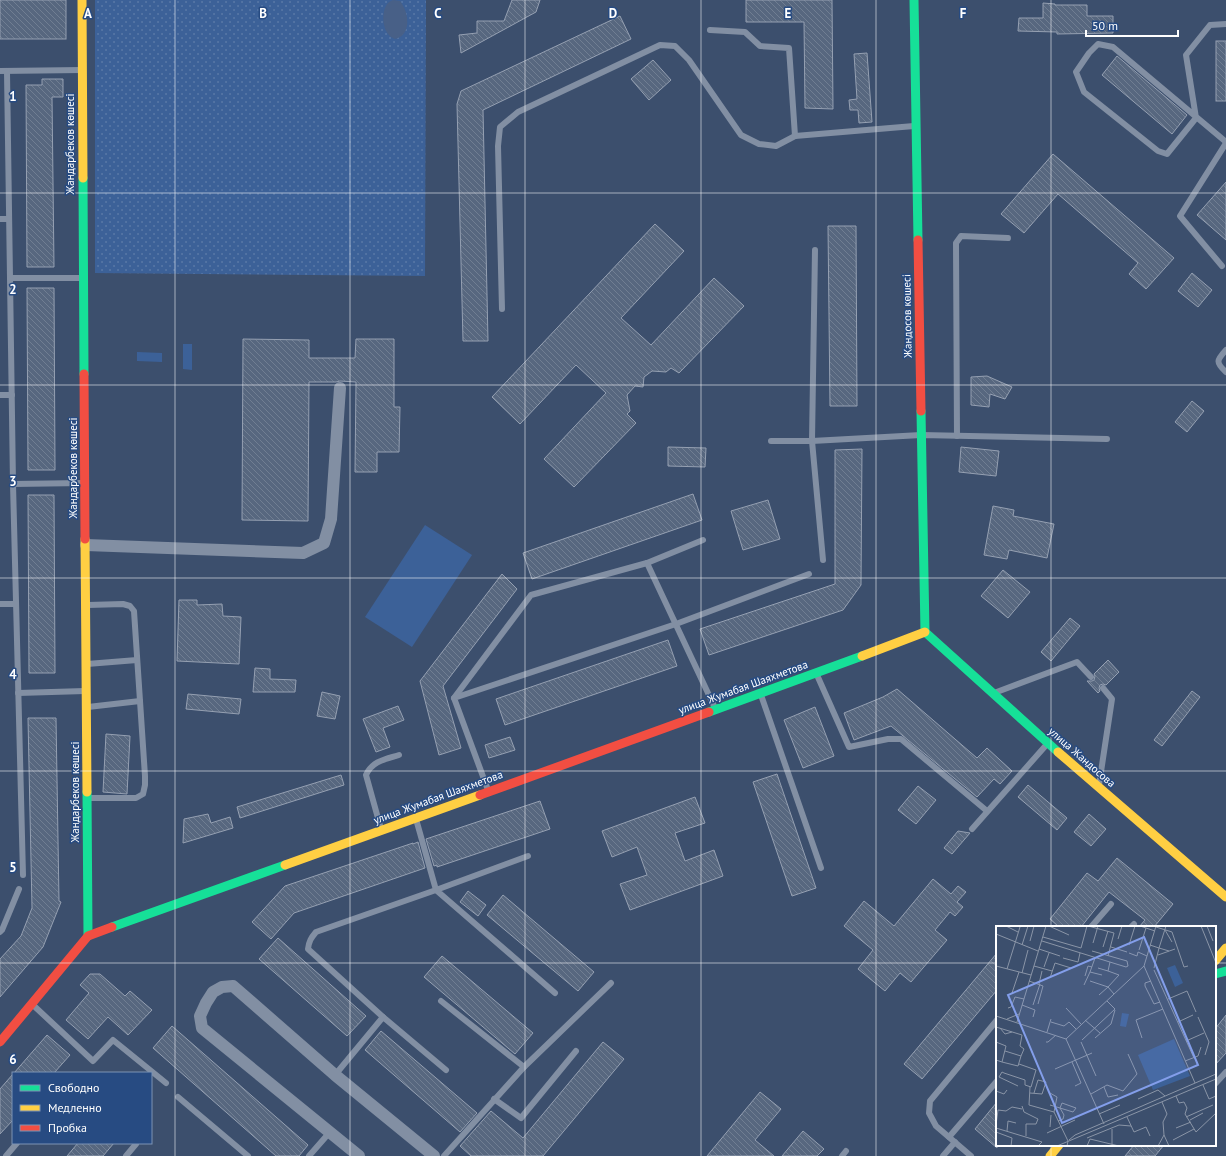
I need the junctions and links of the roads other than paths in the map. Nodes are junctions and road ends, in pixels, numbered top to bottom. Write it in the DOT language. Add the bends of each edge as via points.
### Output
graph roads {
  1 [pos="82,0"];
  2 [pos="914,0"];
  3 [pos="1226,24"];
  4 [pos="710,30"];
  5 [pos="82,70"];
  6 [pos="0,71"];
  7 [pos="7,72"];
  8 [pos="1196,118"];
  9 [pos="916,126"];
  10 [pos="795,136"];
  11 [pos="1226,143"];
  12 [pos="0,219"];
  13 [pos="9,219"];
  14 [pos="1008,238"];
  15 [pos="815,250"];
  16 [pos="1222,266"];
  17 [pos="10,278"];
  18 [pos="83,278"];
  19 [pos="502,309"];
  20 [pos="1226,350"];
  21 [pos="1226,372"];
  22 [pos="340,388"];
  23 [pos="0,395"];
  24 [pos="12,395"];
  25 [pos="921,435"];
  26 [pos="957,436"];
  27 [pos="1107,439"];
  28 [pos="771,441"];
  29 [pos="812,441"];
  30 [pos="85,483"];
  31 [pos="13,484"];
  32 [pos="702,540"];
  33 [pos="86,545"];
  34 [pos="823,560"];
  35 [pos="647,563"];
  36 [pos="809,574"];
  37 [pos="0,604"];
  38 [pos="16,604"];
  39 [pos="86,605"];
  40 [pos="676,624"];
  41 [pos="926,632"];
  42 [pos="137,660"];
  43 [pos="86,664"];
  44 [pos="817,673"];
  45 [pos="1091,677"];
  46 [pos="1103,688"];
  47 [pos="87,691"];
  48 [pos="18,693"];
  49 [pos="760,693"];
  50 [pos="992,694"];
  51 [pos="454,698"];
  52 [pos="140,701"];
  53 [pos="87,707"];
  54 [pos="716,709"];
  55 [pos="1048,743"];
  56 [pos="399,755"];
  57 [pos="1099,787"];
  58 [pos="488,791"];
  59 [pos="87,798"];
  60 [pos="987,811"];
  61 [pos="415,818"];
  62 [pos="972,829"];
  63 [pos="381,830"];
  64 [pos="528,856"];
  65 [pos="821,868"];
  66 [pos="23,875"];
  67 [pos="19,890"];
  68 [pos="436,890"];
  69 [pos="1226,897"];
  70 [pos="1111,904"];
  71 [pos="1093,926"];
  72 [pos="0,932"];
  73 [pos="88,936"];
  74 [pos="1226,948"];
  75 [pos="1216,960"];
  76 [pos="1226,971"];
  77 [pos="1216,974"];
  78 [pos="611,983"];
  79 [pos="555,993"];
  80 [pos="441,1001"];
  81 [pos="31,1004"];
  82 [pos="383,1017"];
  83 [pos="996,1021"];
  84 [pos="0,1042"];
  85 [pos="576,1050"];
  86 [pos="524,1067"];
  87 [pos="446,1070"];
  88 [pos="1226,1072"];
  89 [pos="335,1075"];
  90 [pos="996,1082"];
  91 [pos="166,1083"];
  92 [pos="1216,1083"];
  93 [pos="178,1097"];
  94 [pos="494,1099"];
  95 [pos="330,1132"];
  96 [pos="949,1137"];
  97 [pos="954,1142"];
  98 [pos="16,1144"];
  99 [pos="136,1144"];
  100 [pos="1058,1146"];
  101 [pos="6,1156"];
  102 [pos="126,1156"];
  103 [pos="248,1156"];
  104 [pos="309,1156"];
  105 [pos="359,1156"];
  106 [pos="434,1156"];
  107 [pos="444,1156"];
  108 [pos="943,1156"];
  109 [pos="972,1156"];
  110 [pos="1050,1156"];
  1 -- 5 [label="street, Жандарбеков көшесі"];
  2 -- 9 [label="street, Жандосов көшесі"];
  3 -- 8 [label="lane" via="1210,24 1186,55"];
  4 -- 10 [label="lane" via="745,32 760,46 789,48"];
  5 -- 7 [label="lane"];
  5 -- 18 [label="street, Жандарбеков көшесі"];
  6 -- 7 [label="lane"];
  7 -- 13 [label="lane"];
  8 -- 8 [label="lane" via="1113,47 1098,44 1076,72 1084,92 1158,151 1167,154"];
  8 -- 11 [label="lane"];
  9 -- 10 [label="lane"];
  9 -- 25 [label="street, Жандосов көшесі"];
  10 -- 19 [label="lane" via="776,146 759,144 741,135 689,60 675,46 660,45 518,112 500,127 498,146"];
  11 -- 16 [label="lane" via="1180,216"];
  12 -- 13 [label="lane"];
  13 -- 17 [label="lane"];
  14 -- 26 [label="lane" via="961,236 956,243"];
  15 -- 29 [label="lane"];
  17 -- 18 [label="lane"];
  17 -- 24 [label="lane"];
  18 -- 30 [label="street, Жандарбеков көшесі"];
  20 -- 21 [label="lane" via="1218,362"];
  22 -- 33 [label="street" via="331,519 324,543 303,553"];
  23 -- 24 [label="lane"];
  24 -- 31 [label="lane"];
  25 -- 26 [label="lane"];
  25 -- 29 [label="lane"];
  25 -- 41 [label="street, Жандосов көшесі"];
  26 -- 27 [label="lane"];
  28 -- 29 [label="lane"];
  29 -- 34 [label="lane"];
  30 -- 31 [label="lane"];
  30 -- 33 [label="street, Жандарбеков көшесі"];
  31 -- 38 [label="lane"];
  32 -- 35 [label="lane"];
  33 -- 39 [label="street, Жандарбеков көшесі"];
  35 -- 40 [label="lane"];
  35 -- 51 [label="lane" via="531,595"];
  36 -- 40 [label="lane"];
  37 -- 38 [label="lane"];
  38 -- 48 [label="lane"];
  39 -- 42 [label="lane" via="130,606 134,611"];
  39 -- 43 [label="street, Жандарбеков көшесі"];
  40 -- 51 [label="lane"];
  40 -- 54 [label="lane"];
  41 -- 44 [label="street, улица Жумабая Шаяхметова"];
  41 -- 50 [label="street, улица Жандосова"];
  42 -- 43 [label="lane"];
  42 -- 52 [label="lane"];
  43 -- 47 [label="street, Жандарбеков көшесі"];
  44 -- 49 [label="street, улица Жумабая Шаяхметова"];
  44 -- 60 [label="lane" via="849,747 888,738 902,739"];
  45 -- 50 [label="lane" via="1077,662"];
  46 -- 57 [label="lane" via="1112,699"];
  47 -- 48 [label="lane"];
  47 -- 53 [label="street, Жандарбеков көшесі"];
  48 -- 66 [label="lane"];
  49 -- 54 [label="street, улица Жумабая Шаяхметова"];
  49 -- 65 [label="lane"];
  50 -- 55 [label="street, улица Жандосова"];
  51 -- 58 [label="lane"];
  52 -- 53 [label="lane"];
  52 -- 59 [label="lane" via="145,776 142,794 136,798"];
  53 -- 59 [label="street, Жандарбеков көшесі"];
  54 -- 58 [label="street, улица Жумабая Шаяхметова"];
  55 -- 57 [label="street, улица Жандосова"];
  55 -- 60 [label="lane"];
  56 -- 63 [label="lane" via="374,763 366,775"];
  57 -- 69 [label="street, улица Жандосова"];
  58 -- 61 [label="street, улица Жумабая Шаяхметова"];
  59 -- 73 [label="street, Жандарбеков көшесі"];
  60 -- 62 [label="lane"];
  61 -- 63 [label="street, улица Жумабая Шаяхметова"];
  61 -- 68 [label="lane"];
  63 -- 73 [label="street, улица Жумабая Шаяхметова"];
  64 -- 68 [label="lane"];
  67 -- 72 [label="lane"];
  68 -- 79 [label="lane"];
  68 -- 82 [label="lane" via="316,932 309,942 308,949"];
  70 -- 71 [label="lane"];
  73 -- 81 [label="street"];
  74 -- 75 [label="street"];
  76 -- 77 [label="street"];
  78 -- 86 [label="lane"];
  80 -- 86 [label="lane"];
  81 -- 84 [label="street"];
  81 -- 91 [label="lane" via="93,1060 113,1040"];
  82 -- 87 [label="lane"];
  82 -- 89 [label="lane"];
  83 -- 96 [label="lane" via="930,1101 930,1113 936,1126"];
  85 -- 94 [label="lane" via="521,1118"];
  86 -- 94 [label="lane"];
  88 -- 92 [label="lane"];
  89 -- 95 [label="street" via="233,986 222,987 213,992 206,1003 200,1016 202,1028"];
  89 -- 106 [label="street"];
  90 -- 96 [label="lane"];
  93 -- 103 [label="lane"];
  94 -- 107 [label="lane"];
  95 -- 104 [label="lane"];
  95 -- 105 [label="street"];
  96 -- 97 [label="lane"];
  97 -- 108 [label="lane"];
  97 -- 109 [label="lane"];
  98 -- 101 [label="lane"];
  99 -- 102 [label="lane"];
  100 -- 110 [label="street"];
}
